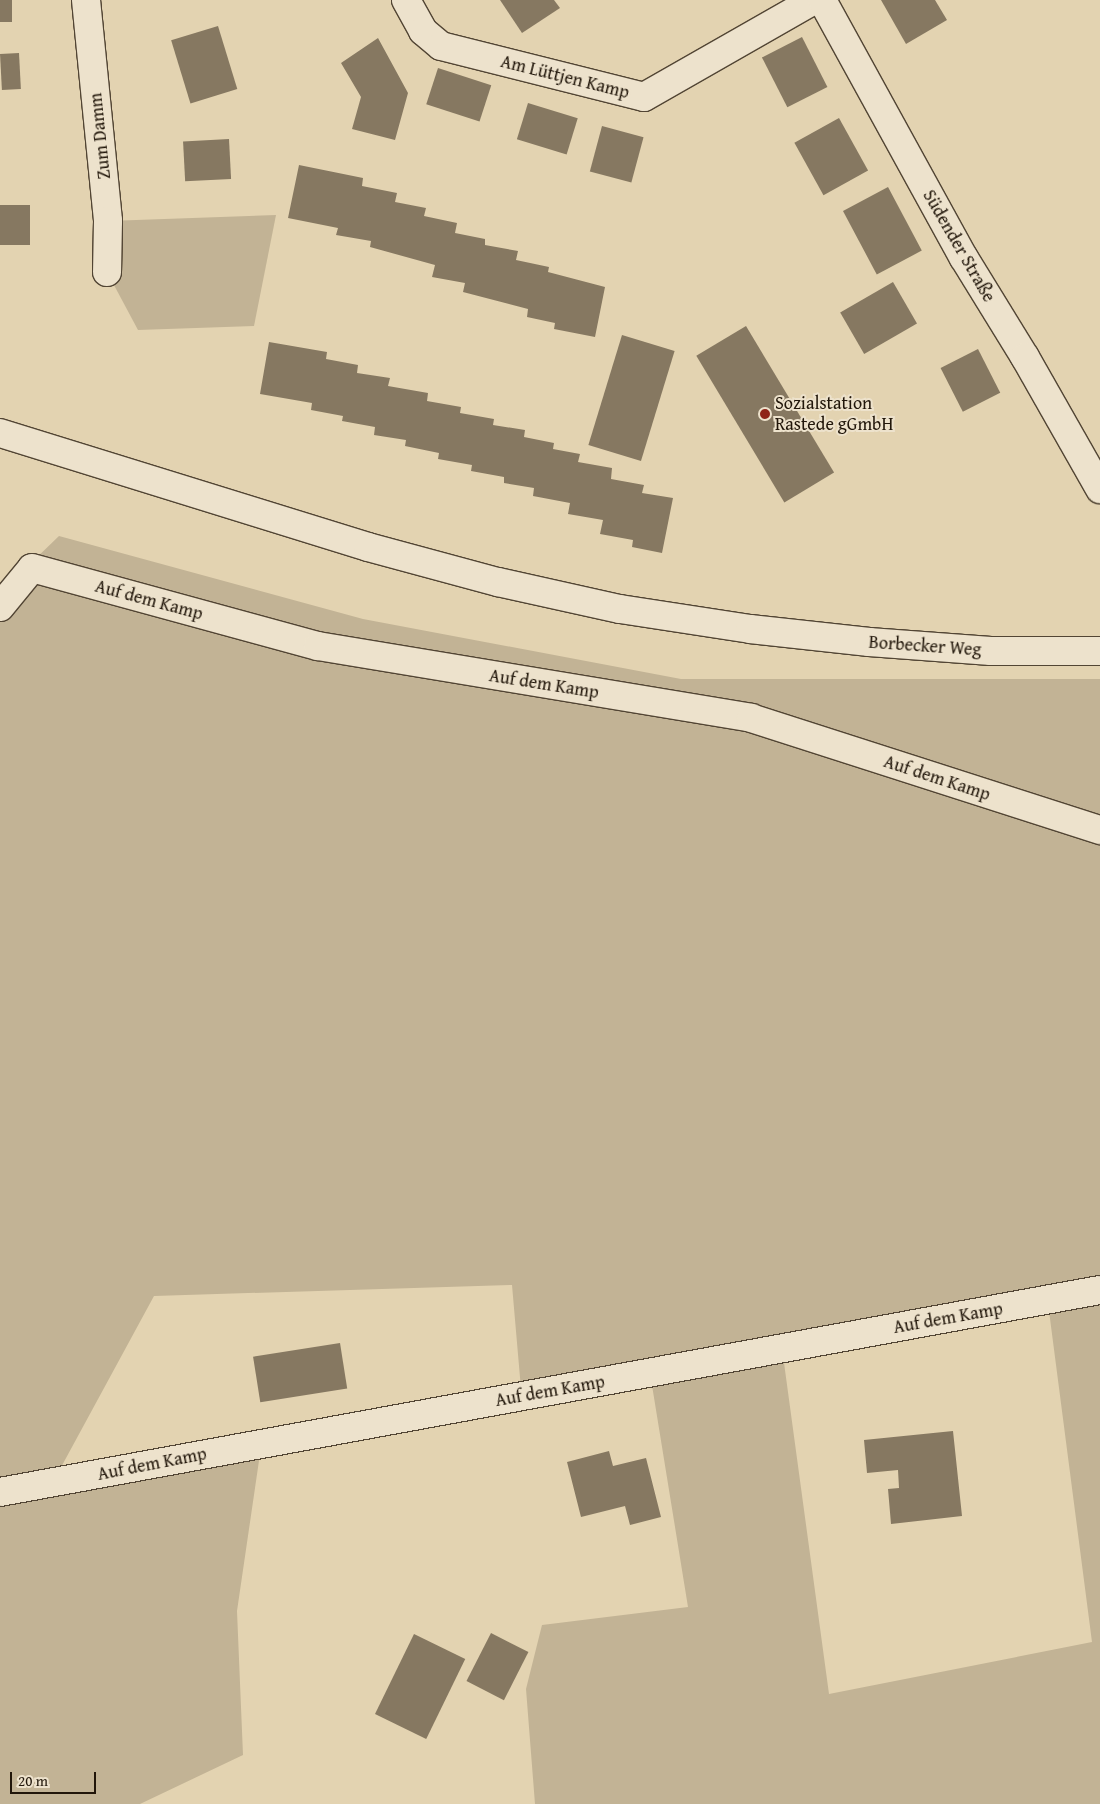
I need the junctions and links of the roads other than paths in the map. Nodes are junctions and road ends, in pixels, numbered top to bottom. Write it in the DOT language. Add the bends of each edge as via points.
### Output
graph roads {
  1 [pos="86,0"];
  2 [pos="406,0"];
  3 [pos="814,0"];
  4 [pos="822,0"];
  5 [pos="107,272"];
  6 [pos="0,433"];
  7 [pos="1100,488"];
  8 [pos="0,607"];
  9 [pos="1100,651"];
  10 [pos="1100,830"];
  11 [pos="1100,1290"];
  12 [pos="0,1492"];
  1 -- 5 [label="street, Zum Damm" via="108,220"];
  2 -- 3 [label="street, Am Lüttjen Kamp" via="424,31 441,46 644,97"];
  4 -- 7 [label="street, Südender Straße" via="964,258"];
  6 -- 9 [label="street, Borbecker Weg" via="368,547 498,582 620,609 750,629 991,651"];
  8 -- 10 [label="street, Auf dem Kamp" via="32,568 318,646 750,718"];
  11 -- 12 [label="street, Auf dem Kamp"];
}
